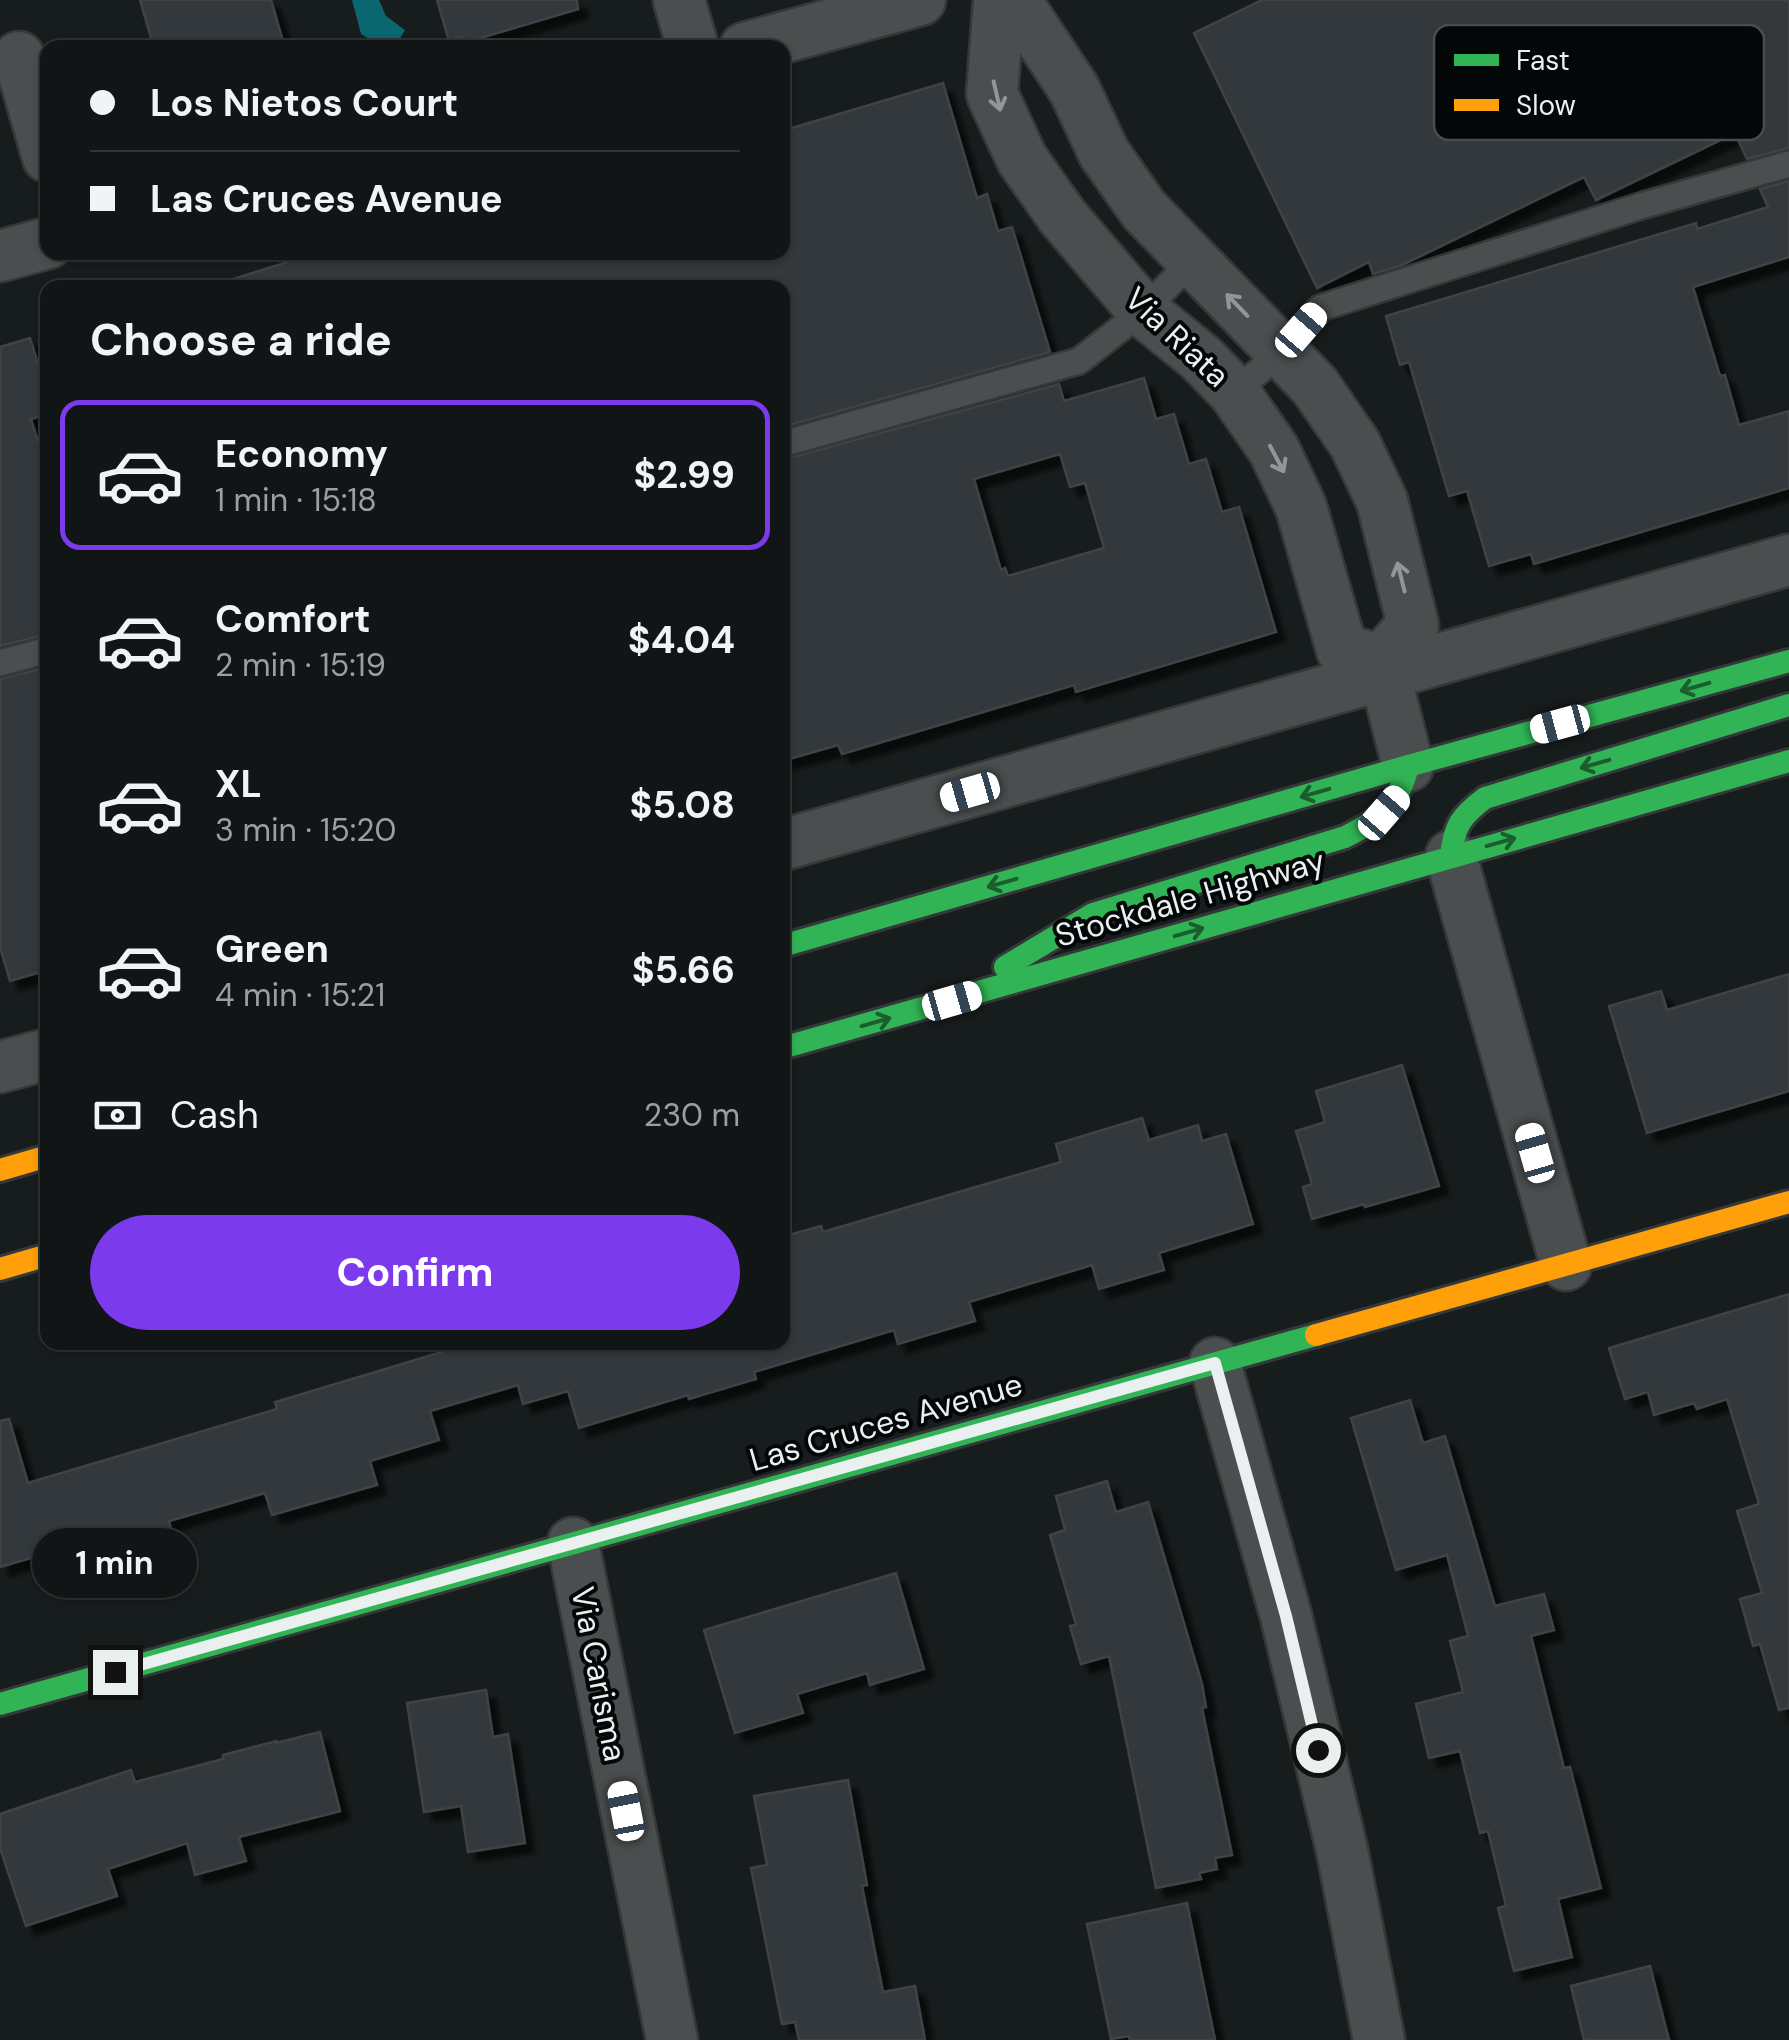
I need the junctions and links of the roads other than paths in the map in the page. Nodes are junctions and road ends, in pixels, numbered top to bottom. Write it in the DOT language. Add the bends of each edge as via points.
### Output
graph roads {
  1 [pos="680,0"];
  2 [pos="920,0"];
  3 [pos="999,0"];
  4 [pos="1016,0"];
  5 [pos="691,40"];
  6 [pos="774,40"];
  7 [pos="19,57"];
  8 [pos="40,129"];
  9 [pos="1789,164"];
  10 [pos="40,245"];
  11 [pos="0,256"];
  12 [pos="1193,260"];
  13 [pos="1143,311"];
  14 [pos="1282,352"];
  15 [pos="1234,392"];
  16 [pos="790,442"];
  17 [pos="1789,560"];
  18 [pos="40,652"];
  19 [pos="1789,661"];
  20 [pos="0,663"];
  21 [pos="1383,667"];
  22 [pos="1789,705"];
  23 [pos="1789,761"];
  24 [pos="1408,766"];
  25 [pos="790,843"];
  26 [pos="1452,856"];
  27 [pos="790,944"];
  28 [pos="952,1001"];
  29 [pos="790,1046"];
  30 [pos="40,1056"];
  31 [pos="0,1067"];
  32 [pos="40,1158"];
  33 [pos="0,1170"];
  34 [pos="1789,1202"];
  35 [pos="40,1257"];
  36 [pos="1566,1264"];
  37 [pos="0,1268"];
  38 [pos="1215,1363"];
  39 [pos="573,1543"];
  40 [pos="0,1704"];
  41 [pos="672,2040"];
  42 [pos="1380,2040"];
  1 -- 5 [label="street"];
  2 -- 6 [label="street"];
  3 -- 13 [label="street, Via Riata, one-way" via="992,94 1014,143 1062,216"];
  4 -- 12 [label="street, Via Riata" via="1074,89 1104,153 1144,210"];
  7 -- 8 [label="street"];
  9 -- 14 [label="lane" via="1320,308"];
  10 -- 11 [label="street"];
  12 -- 13 [label="lane"];
  14 -- 12 [label="street, Via Riata, one-way"];
  13 -- 15 [label="street, Via Riata"];
  13 -- 16 [label="lane" via="1080,361"];
  14 -- 15 [label="lane"];
  21 -- 14 [label="street, Via Riata, one-way" via="1414,625 1382,502 1355,444 1316,386"];
  15 -- 21 [label="street, Via Riata, one-way" via="1274,450 1301,507 1342,650"];
  17 -- 21 [label="street"];
  18 -- 20 [label="lane"];
  19 -- 24 [label="main road, Stockdale Highway, one-way"];
  21 -- 24 [label="street"];
  21 -- 25 [label="street"];
  22 -- 26 [label="main road, one-way" via="1485,798 1464,813"];
  26 -- 23 [label="main road, Stockdale Highway, one-way"];
  24 -- 27 [label="main road, Stockdale Highway, one-way"];
  24 -- 28 [label="main road" via="1399,796 1364,828 1093,914"];
  28 -- 26 [label="main road, Stockdale Highway, one-way"];
  26 -- 36 [label="street"];
  29 -- 28 [label="main road, Stockdale Highway, one-way"];
  30 -- 31 [label="street"];
  32 -- 33 [label="main road"];
  34 -- 36 [label="main road, Las Cruces Avenue"];
  35 -- 37 [label="main road"];
  36 -- 38 [label="main road, Las Cruces Avenue"];
  38 -- 39 [label="main road, Las Cruces Avenue"];
  38 -- 42 [label="street" via="1286,1616"];
  39 -- 40 [label="main road, Las Cruces Avenue"];
  39 -- 41 [label="street, Via Carisma"];
}
